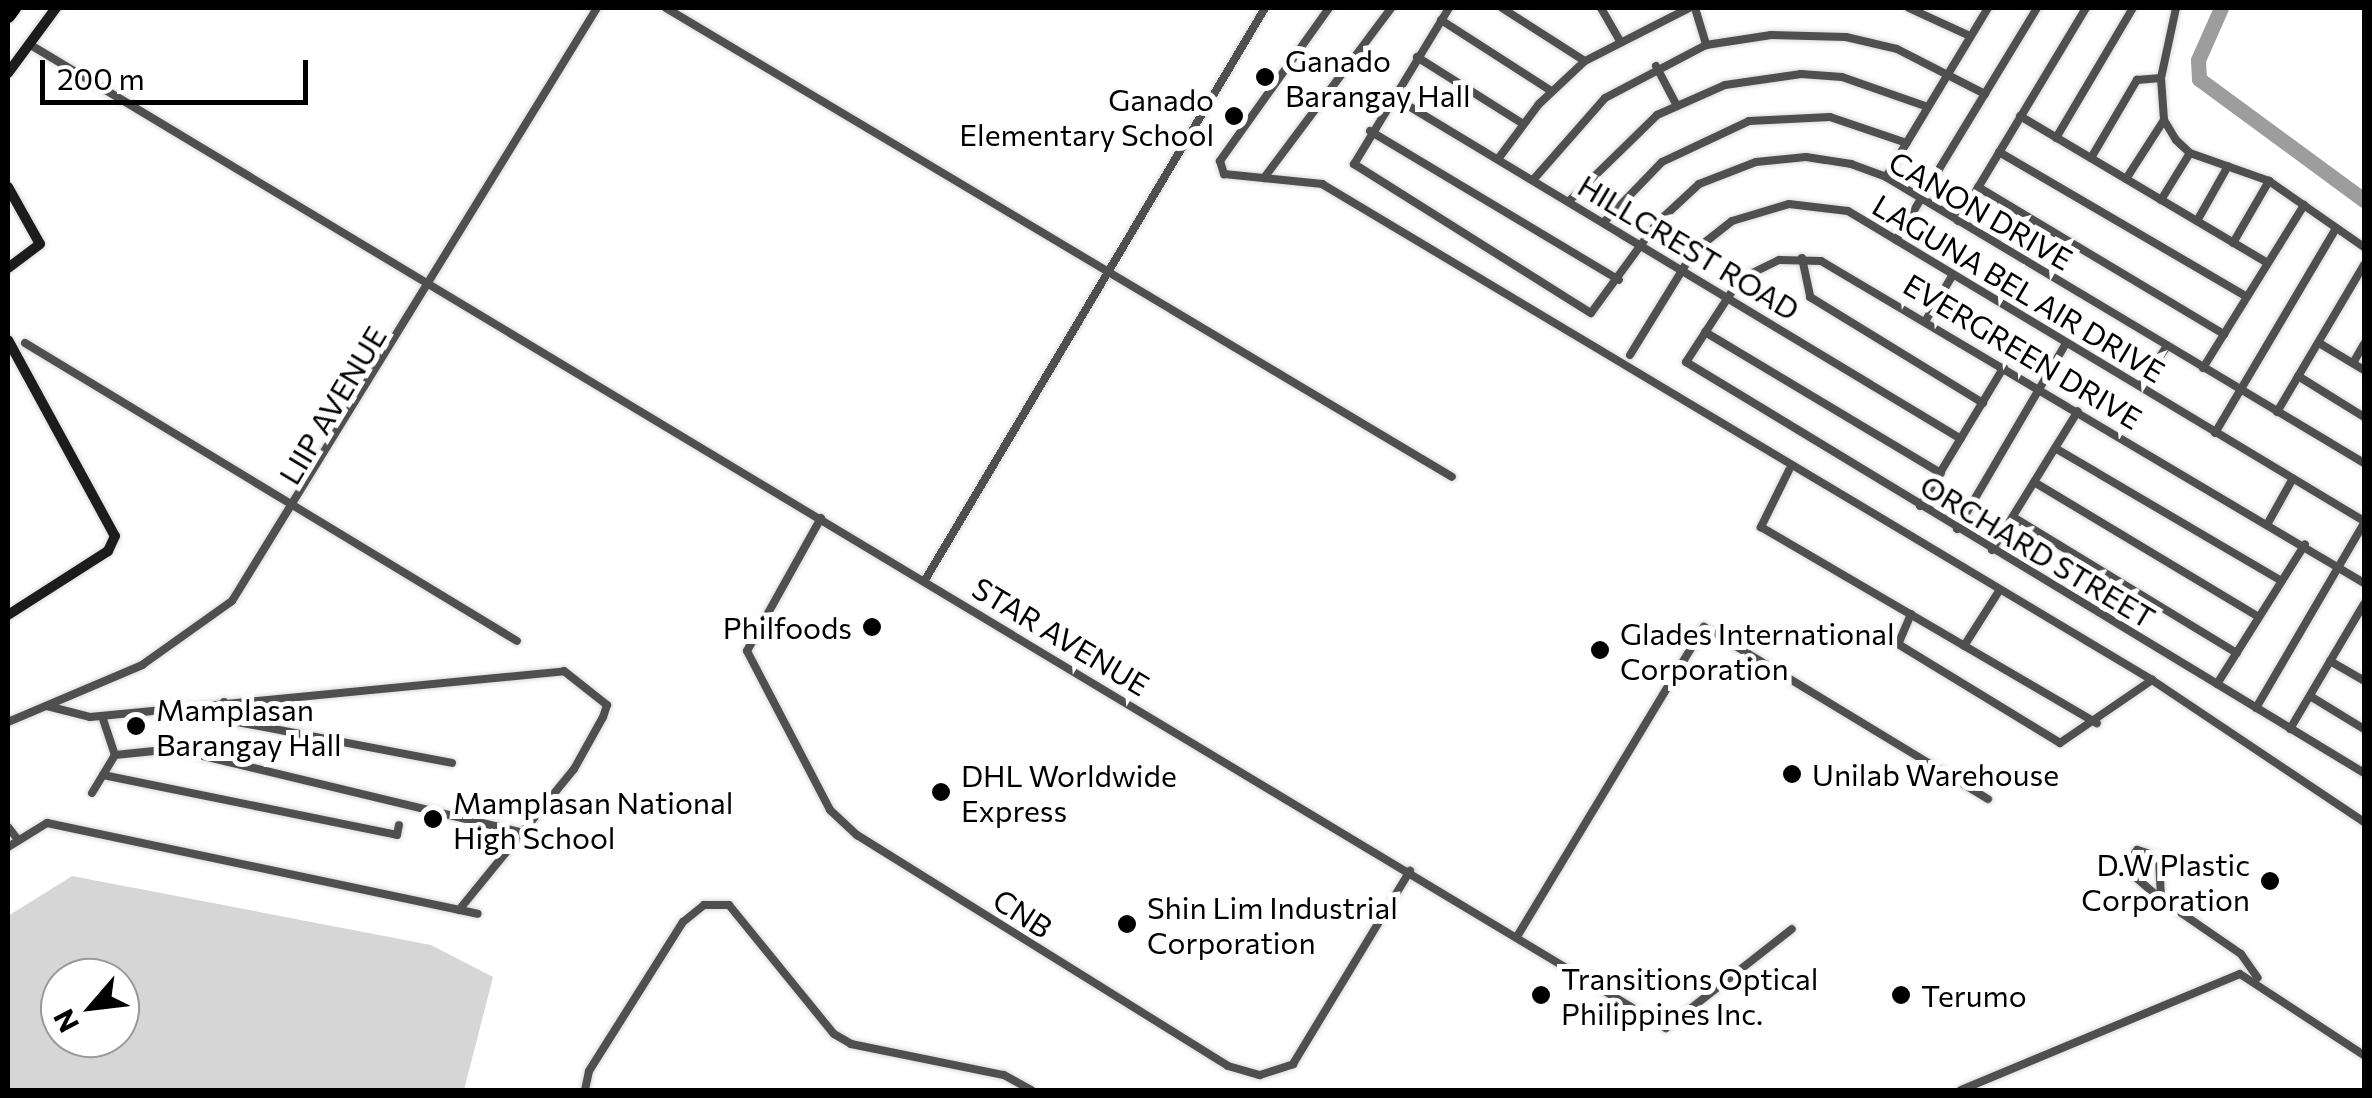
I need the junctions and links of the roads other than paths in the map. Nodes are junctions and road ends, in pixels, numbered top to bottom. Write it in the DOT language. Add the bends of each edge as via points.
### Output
graph roads {
  1 [pos="14,8"];
  2 [pos="56,8"];
  3 [pos="597,8"];
  4 [pos="666,8"];
  5 [pos="1266,8"];
  6 [pos="1329,8"];
  7 [pos="1390,8"];
  8 [pos="1449,8"];
  9 [pos="1502,8"];
  10 [pos="1601,8"];
  11 [pos="1650,8"];
  12 [pos="1692,8"];
  13 [pos="1909,8"];
  14 [pos="1988,8"];
  15 [pos="2038,8"];
  16 [pos="2086,8"];
  17 [pos="2134,8"];
  18 [pos="2176,8"];
  19 [pos="8,16"];
  20 [pos="1441,20"];
  21 [pos="1656,21"];
  22 [pos="1970,36"];
  23 [pos="1619,39"];
  24 [pos="29,44"];
  25 [pos="1706,44"];
  26 [pos="1417,57"];
  27 [pos="1585,61"];
  28 [pos="1656,66"];
  29 [pos="1950,72"];
  30 [pos="8,73"];
  31 [pos="2161,78"];
  32 [pos="1551,91"];
  33 [pos="1985,94"];
  34 [pos="1392,96"];
  35 [pos="1676,104"];
  36 [pos="1928,107"];
  37 [pos="2020,116"];
  38 [pos="2164,120"];
  39 [pos="1522,123"];
  40 [pos="1370,131"];
  41 [pos="2056,138"];
  42 [pos="1907,143"];
  43 [pos="1999,152"];
  44 [pos="2190,153"];
  45 [pos="2091,158"];
  46 [pos="1498,159"];
  47 [pos="2228,166"];
  48 [pos="1264,178"];
  49 [pos="1886,178"];
  50 [pos="2126,179"];
  51 [pos="1533,180"];
  52 [pos="2269,181"];
  53 [pos="1978,186"];
  54 [pos="8,187"];
  55 [pos="1922,199"];
  56 [pos="2161,200"];
  57 [pos="1569,201"];
  58 [pos="2304,206"];
  59 [pos="1958,220"];
  60 [pos="1604,222"];
  61 [pos="2197,222"];
  62 [pos="2336,228"];
  63 [pos="1896,240"];
  64 [pos="2233,242"];
  65 [pos="1640,244"];
  66 [pos="2364,247"];
  67 [pos="1802,258"];
  68 [pos="2268,264"];
  69 [pos="2364,265"];
  70 [pos="8,268"];
  71 [pos="1682,269"];
  72 [pos="1107,272"];
  73 [pos="1952,276"];
  74 [pos="1619,280"];
  75 [pos="431,285"];
  76 [pos="1726,296"];
  77 [pos="2246,297"];
  78 [pos="1926,320"];
  79 [pos="1705,332"];
  80 [pos="2224,334"];
  81 [pos="8,340"];
  82 [pos="25,343"];
  83 [pos="2066,343"];
  84 [pos="2319,343"];
  85 [pos="2364,344"];
  86 [pos="2167,346"];
  87 [pos="1630,355"];
  88 [pos="2353,363"];
  89 [pos="2004,367"];
  90 [pos="2203,368"];
  91 [pos="2364,370"];
  92 [pos="2298,376"];
  93 [pos="2140,386"];
  94 [pos="2040,388"];
  95 [pos="2240,390"];
  96 [pos="1983,402"];
  97 [pos="2078,411"];
  98 [pos="2277,412"];
  99 [pos="2364,417"];
  100 [pos="2216,433"];
  101 [pos="1961,439"];
  102 [pos="2055,448"];
  103 [pos="2364,464"];
  104 [pos="1789,470"];
  105 [pos="1940,473"];
  106 [pos="1452,477"];
  107 [pos="2293,478"];
  108 [pos="2034,482"];
  109 [pos="1920,506"];
  110 [pos="294,509"];
  111 [pos="2013,517"];
  112 [pos="820,518"];
  113 [pos="2364,522"];
  114 [pos="2268,523"];
  115 [pos="1957,529"];
  116 [pos="2305,544"];
  117 [pos="1992,550"];
  118 [pos="2339,566"];
  119 [pos="924,580"];
  120 [pos="2282,581"];
  121 [pos="2364,583"];
  122 [pos="2000,590"];
  123 [pos="2364,604"];
  124 [pos="1912,614"];
  125 [pos="8,616"];
  126 [pos="2259,617"];
  127 [pos="2352,624"];
  128 [pos="2364,632"];
  129 [pos="516,641"];
  130 [pos="1964,646"];
  131 [pos="2237,653"];
  132 [pos="2330,661"];
  133 [pos="2152,680"];
  134 [pos="2364,681"];
  135 [pos="2217,684"];
  136 [pos="2310,696"];
  137 [pos="224,702"];
  138 [pos="47,706"];
  139 [pos="2256,708"];
  140 [pos="102,716"];
  141 [pos="8,722"];
  142 [pos="2097,722"];
  143 [pos="2290,728"];
  144 [pos="2364,729"];
  145 [pos="115,755"];
  146 [pos="452,763"];
  147 [pos="2364,773"];
  148 [pos="103,776"];
  149 [pos="92,793"];
  150 [pos="1988,799"];
  151 [pos="2364,822"];
  152 [pos="399,825"];
  153 [pos="8,827"];
  154 [pos="519,832"];
  155 [pos="18,840"];
  156 [pos="8,847"];
  157 [pos="1410,870"];
  158 [pos="2161,898"];
  159 [pos="459,910"];
  160 [pos="476,914"];
  161 [pos="1792,928"];
  162 [pos="1518,936"];
  163 [pos="2259,980"];
  164 [pos="2364,1055"];
  165 [pos="585,1090"];
  166 [pos="1031,1090"];
  167 [pos="1960,1090"];
  1 -- 19 [label="highway"];
  2 -- 24 [label="street"];
  3 -- 75 [label="street, LIIP AVENUE"];
  4 -- 72 [label="street"];
  5 -- 72 [label="street"];
  6 -- 48 [label="street" via="1220,161 1231,179"];
  7 -- 48 [label="street"];
  8 -- 20 [label="street"];
  9 -- 27 [label="street"];
  10 -- 23 [label="street"];
  11 -- 21 [label="street"];
  12 -- 21 [label="street"];
  12 -- 25 [label="street"];
  13 -- 22 [label="street"];
  14 -- 22 [label="street"];
  15 -- 33 [label="street"];
  16 -- 37 [label="street"];
  17 -- 41 [label="street"];
  18 -- 31 [label="street"];
  20 -- 26 [label="street"];
  20 -- 32 [label="street"];
  21 -- 23 [label="street"];
  22 -- 29 [label="street"];
  23 -- 27 [label="street"];
  24 -- 30 [label="street"];
  24 -- 75 [label="street, STAR AVENUE"];
  25 -- 28 [label="street"];
  25 -- 29 [label="street" via="1771,35 1846,37"];
  26 -- 34 [label="street"];
  26 -- 39 [label="street"];
  27 -- 32 [label="street"];
  28 -- 35 [label="street"];
  28 -- 51 [label="street" via="1586,115"];
  29 -- 33 [label="street"];
  29 -- 36 [label="street"];
  31 -- 38 [label="street"];
  31 -- 45 [label="street" via="2137,80"];
  32 -- 39 [label="street"];
  33 -- 55 [label="street"];
  34 -- 40 [label="street"];
  34 -- 46 [label="street, HILLCREST ROAD"];
  35 -- 36 [label="street" via="1725,85 1801,74 1842,77"];
  35 -- 57 [label="street" via="1617,147"];
  36 -- 42 [label="street"];
  37 -- 41 [label="street"];
  37 -- 43 [label="street"];
  38 -- 44 [label="street"];
  38 -- 50 [label="street"];
  39 -- 46 [label="street"];
  40 -- 74 [label="street"];
  40 -- 74 [label="street, CANON DRIVE" via="1354,164 1597,313"];
  41 -- 45 [label="street"];
  42 -- 49 [label="street"];
  42 -- 60 [label="street" via="1830,117 1748,121 1673,154"];
  43 -- 53 [label="street"];
  43 -- 77 [label="street"];
  44 -- 47 [label="street"];
  44 -- 56 [label="street"];
  45 -- 50 [label="street"];
  46 -- 51 [label="street, HILLCREST ROAD"];
  47 -- 52 [label="street"];
  47 -- 61 [label="street"];
  48 -- 104 [label="street" via="1322,184"];
  49 -- 55 [label="street, CANON DRIVE"];
  49 -- 65 [label="street, CANON DRIVE" via="1806,157 1756,162 1699,184"];
  50 -- 56 [label="street"];
  51 -- 57 [label="street, HILLCREST ROAD"];
  52 -- 58 [label="street"];
  52 -- 64 [label="street"];
  53 -- 59 [label="street"];
  53 -- 80 [label="street"];
  54 -- 70 [label="street" via="40,244"];
  55 -- 59 [label="street, CANON DRIVE"];
  55 -- 63 [label="street"];
  56 -- 61 [label="street"];
  57 -- 60 [label="street, HILLCREST ROAD"];
  58 -- 62 [label="street"];
  58 -- 68 [label="street"];
  59 -- 86 [label="street, CANON DRIVE"];
  60 -- 65 [label="street, HILLCREST ROAD"];
  61 -- 64 [label="street"];
  62 -- 66 [label="street"];
  62 -- 95 [label="street"];
  63 -- 71 [label="street, LAGUNA BEL AIR DRIVE" via="1848,211 1789,204 1732,221"];
  63 -- 73 [label="street, LAGUNA BEL AIR DRIVE"];
  64 -- 68 [label="street"];
  65 -- 71 [label="street, HILLCREST ROAD"];
  65 -- 74 [label="street, CANON DRIVE"];
  67 -- 76 [label="street" via="1762,266"];
  67 -- 78 [label="street, EVERGREEN DRIVE" via="1844,270"];
  67 -- 96 [label="street" via="1810,297"];
  68 -- 77 [label="street"];
  69 -- 84 [label="street"];
  71 -- 76 [label="street, HILLCREST ROAD"];
  71 -- 87 [label="street, LAGUNA BEL AIR DRIVE"];
  72 -- 106 [label="street"];
  72 -- 119 [label="street"];
  73 -- 78 [label="street"];
  73 -- 83 [label="street, LAGUNA BEL AIR DRIVE"];
  75 -- 110 [label="street, LIIP AVENUE"];
  75 -- 112 [label="street, STAR AVENUE"];
  76 -- 79 [label="street"];
  76 -- 101 [label="street, HILLCREST ROAD"];
  77 -- 80 [label="street"];
  78 -- 89 [label="street, EVERGREEN DRIVE"];
  79 -- 105 [label="street"];
  79 -- 109 [label="street, ORCHARD STREET" via="1688,370"];
  80 -- 90 [label="street"];
  81 -- 125 [label="street" via="115,536 108,551"];
  82 -- 110 [label="street"];
  83 -- 93 [label="street, LAGUNA BEL AIR DRIVE"];
  83 -- 94 [label="street"];
  84 -- 88 [label="street"];
  84 -- 92 [label="street"];
  85 -- 88 [label="street"];
  86 -- 90 [label="street, CANON DRIVE"];
  86 -- 93 [label="street"];
  88 -- 91 [label="street"];
  89 -- 94 [label="street, EVERGREEN DRIVE"];
  89 -- 96 [label="street"];
  90 -- 95 [label="street, CANON DRIVE"];
  92 -- 98 [label="street"];
  92 -- 99 [label="street"];
  93 -- 100 [label="street, LAGUNA BEL AIR DRIVE"];
  94 -- 97 [label="street, EVERGREEN DRIVE"];
  94 -- 115 [label="street"];
  95 -- 98 [label="street, CANON DRIVE"];
  95 -- 100 [label="street"];
  96 -- 101 [label="street"];
  97 -- 102 [label="street"];
  97 -- 114 [label="street, EVERGREEN DRIVE"];
  98 -- 103 [label="street, CANON DRIVE"];
  100 -- 107 [label="street, LAGUNA BEL AIR DRIVE"];
  101 -- 105 [label="street"];
  102 -- 108 [label="street"];
  102 -- 120 [label="street"];
  104 -- 122 [label="street"];
  104 -- 124 [label="street" via="1761,527"];
  105 -- 109 [label="street"];
  107 -- 113 [label="street, LAGUNA BEL AIR DRIVE"];
  107 -- 114 [label="street"];
  108 -- 111 [label="street"];
  108 -- 126 [label="street"];
  109 -- 115 [label="street, ORCHARD STREET"];
  110 -- 129 [label="street"];
  110 -- 138 [label="street, LIIP AVENUE" via="243,588 208,621 142,665"];
  111 -- 117 [label="street"];
  111 -- 131 [label="street"];
  112 -- 119 [label="street, STAR AVENUE"];
  112 -- 157 [label="street, CNB" via="747,651 830,810 857,835 1212,1056 1255,1075 1292,1064"];
  113 -- 118 [label="street"];
  114 -- 116 [label="street, EVERGREEN DRIVE"];
  115 -- 117 [label="street, ORCHARD STREET"];
  116 -- 118 [label="street, EVERGREEN DRIVE"];
  116 -- 120 [label="street"];
  117 -- 135 [label="street, ORCHARD STREET"];
  118 -- 121 [label="street, EVERGREEN DRIVE"];
  118 -- 139 [label="street"];
  119 -- 157 [label="street, STAR AVENUE"];
  120 -- 126 [label="street"];
  122 -- 130 [label="street"];
  122 -- 133 [label="street"];
  123 -- 127 [label="street"];
  124 -- 130 [label="street"];
  124 -- 142 [label="street" via="1898,644 2046,735 2064,744"];
  126 -- 131 [label="street"];
  127 -- 128 [label="street"];
  127 -- 132 [label="street"];
  130 -- 142 [label="street"];
  131 -- 135 [label="street"];
  132 -- 134 [label="street"];
  132 -- 136 [label="street"];
  133 -- 142 [label="street"];
  133 -- 151 [label="street"];
  135 -- 139 [label="street, ORCHARD STREET"];
  136 -- 143 [label="street"];
  136 -- 144 [label="street"];
  137 -- 140 [label="street"];
  137 -- 146 [label="street" via="227,720"];
  137 -- 154 [label="street" via="564,672 607,705 574,769"];
  138 -- 140 [label="street"];
  138 -- 141 [label="street, LIIP AVENUE"];
  139 -- 143 [label="street, ORCHARD STREET"];
  140 -- 145 [label="street"];
  143 -- 147 [label="street, ORCHARD STREET"];
  145 -- 148 [label="street"];
  145 -- 154 [label="street" via="174,749"];
  148 -- 149 [label="street"];
  148 -- 152 [label="street" via="397,834"];
  150 -- 162 [label="street" via="1704,627"];
  153 -- 155 [label="street"];
  154 -- 159 [label="street"];
  155 -- 156 [label="street"];
  155 -- 159 [label="street" via="47,823"];
  157 -- 162 [label="street, STAR AVENUE"];
  158 -- 158 [label="street" via="2159,857 2137,850 2130,871"];
  158 -- 163 [label="street" via="2241,954"];
  159 -- 160 [label="street"];
  161 -- 162 [label="street, STAR AVENUE" via="1666,1028"];
  163 -- 164 [label="street"];
  163 -- 167 [label="street" via="2226,977"];
  165 -- 166 [label="street" via="589,1071 683,922 704,905 729,906 740,915 834,1034 851,1044 1004,1075"];
}
